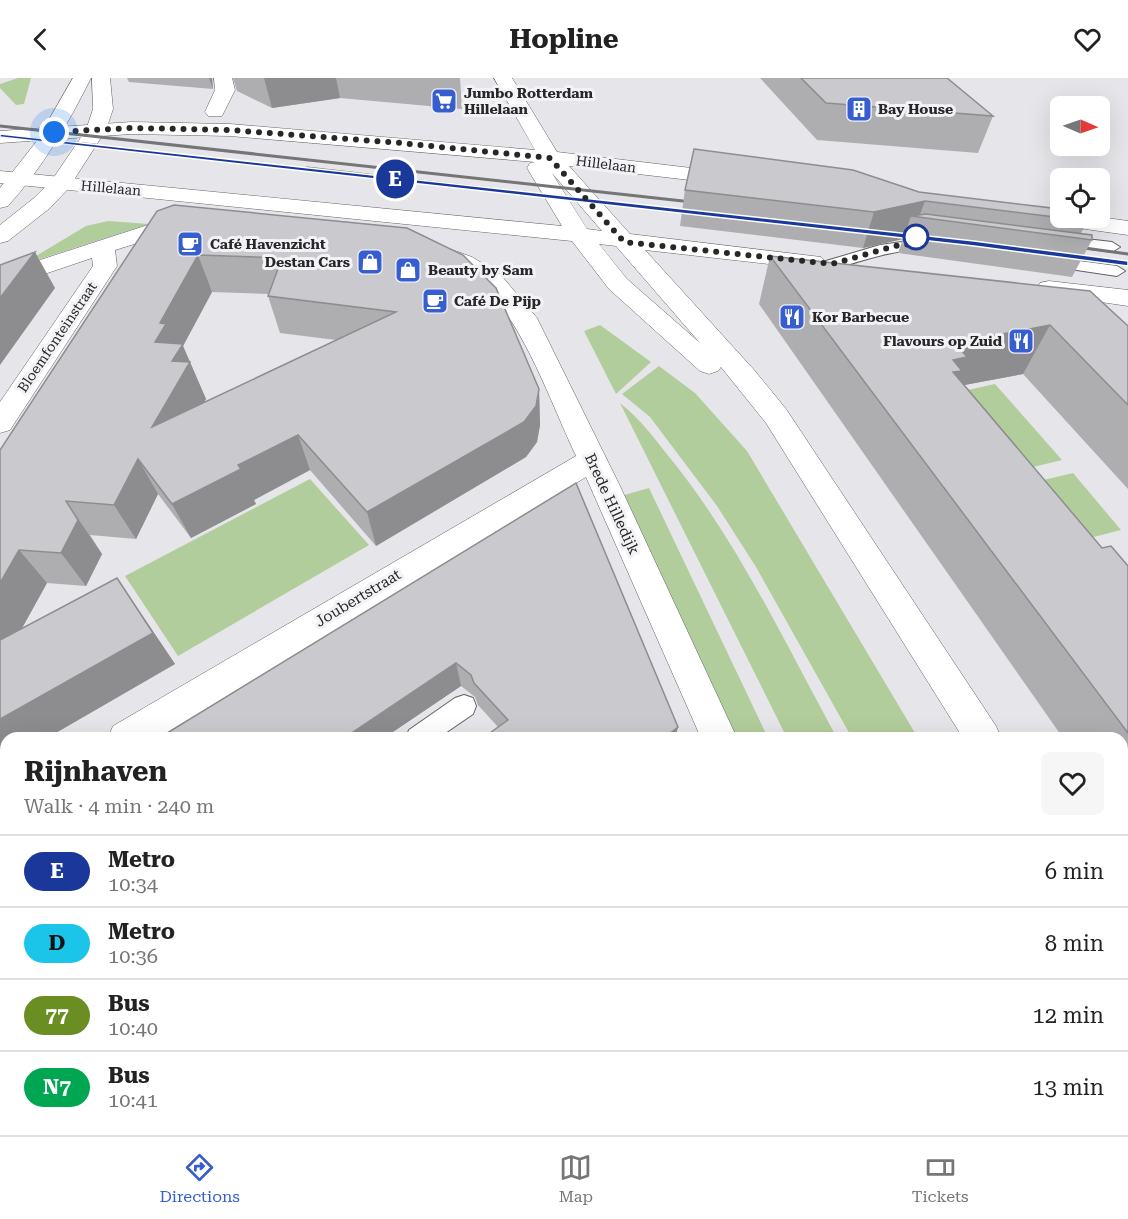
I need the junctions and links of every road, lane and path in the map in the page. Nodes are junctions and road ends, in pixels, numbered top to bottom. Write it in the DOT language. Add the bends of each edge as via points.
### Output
graph roads {
  1 [pos="82,78"];
  2 [pos="101,78"];
  3 [pos="223,78"];
  4 [pos="489,78"];
  5 [pos="503,78"];
  6 [pos="215,112"];
  7 [pos="96,130"];
  8 [pos="54,132"];
  9 [pos="5,136"];
  10 [pos="540,156"];
  11 [pos="51,167"];
  12 [pos="12,175"];
  13 [pos="749,181"];
  14 [pos="0,201"];
  15 [pos="1020,214"];
  16 [pos="211,228"];
  17 [pos="1116,233"];
  18 [pos="0,236"];
  19 [pos="580,236"];
  20 [pos="1049,239"];
  21 [pos="624,242"];
  22 [pos="103,248"];
  23 [pos="944,248"];
  24 [pos="421,249"];
  25 [pos="1030,260"];
  26 [pos="832,264"];
  27 [pos="889,270"];
  28 [pos="1117,271"];
  29 [pos="0,282"];
  30 [pos="1026,286"];
  31 [pos="1126,297"];
  32 [pos="0,423"];
  33 [pos="592,460"];
  34 [pos="805,462"];
  35 [pos="464,706"];
  36 [pos="136,732"];
  37 [pos="427,732"];
  38 [pos="716,732"];
  39 [pos="979,732"];
  1 -- 8 [label="street"];
  2 -- 7 [label="street" via="103,109"];
  3 -- 6 [label="street" via="225,90"];
  4 -- 10 [label="street"];
  5 -- 10 [label="street"];
  7 -- 8 [label="street, Hillelaan"];
  7 -- 10 [label="street, Hillelaan" via="230,130"];
  7 -- 11 [label="street" via="83,148"];
  8 -- 9 [label="street, Hillelaan"];
  8 -- 11 [label="street"];
  9 -- 11 [label="street"];
  10 -- 13 [label="street, Hillelaan"];
  10 -- 19 [label="street"];
  10 -- 21 [label="street"];
  11 -- 12 [label="street, Hillelaan"];
  11 -- 12 [label="street"];
  11 -- 18 [label="street" via="42,202"];
  11 -- 19 [label="street, Hillelaan"];
  12 -- 14 [label="street"];
  15 -- 17 [label="street"];
  16 -- 22 [label="street" via="165,227"];
  17 -- 20 [label="lane"];
  17 -- 28 [label="lane"];
  19 -- 21 [label="street, Hillelaan"];
  19 -- 34 [label="street" via="618,284 746,399"];
  21 -- 26 [label="street, Hillelaan"];
  21 -- 34 [label="street" via="757,391"];
  22 -- 29 [label="street"];
  22 -- 32 [label="street, Bloemfonteinstraat" via="105,266"];
  23 -- 26 [label="lane" via="895,246"];
  24 -- 33 [label="street, Brede Hilledijk" via="449,254 491,279 524,318"];
  25 -- 28 [label="lane"];
  26 -- 27 [label="street, Hillelaan"];
  28 -- 31 [label="lane"];
  30 -- 31 [label="street"];
  33 -- 36 [label="street, Joubertstraat"];
  33 -- 38 [label="street, Brede Hilledijk"];
  34 -- 39 [label="street"];
  35 -- 37 [label="lane"];
}
